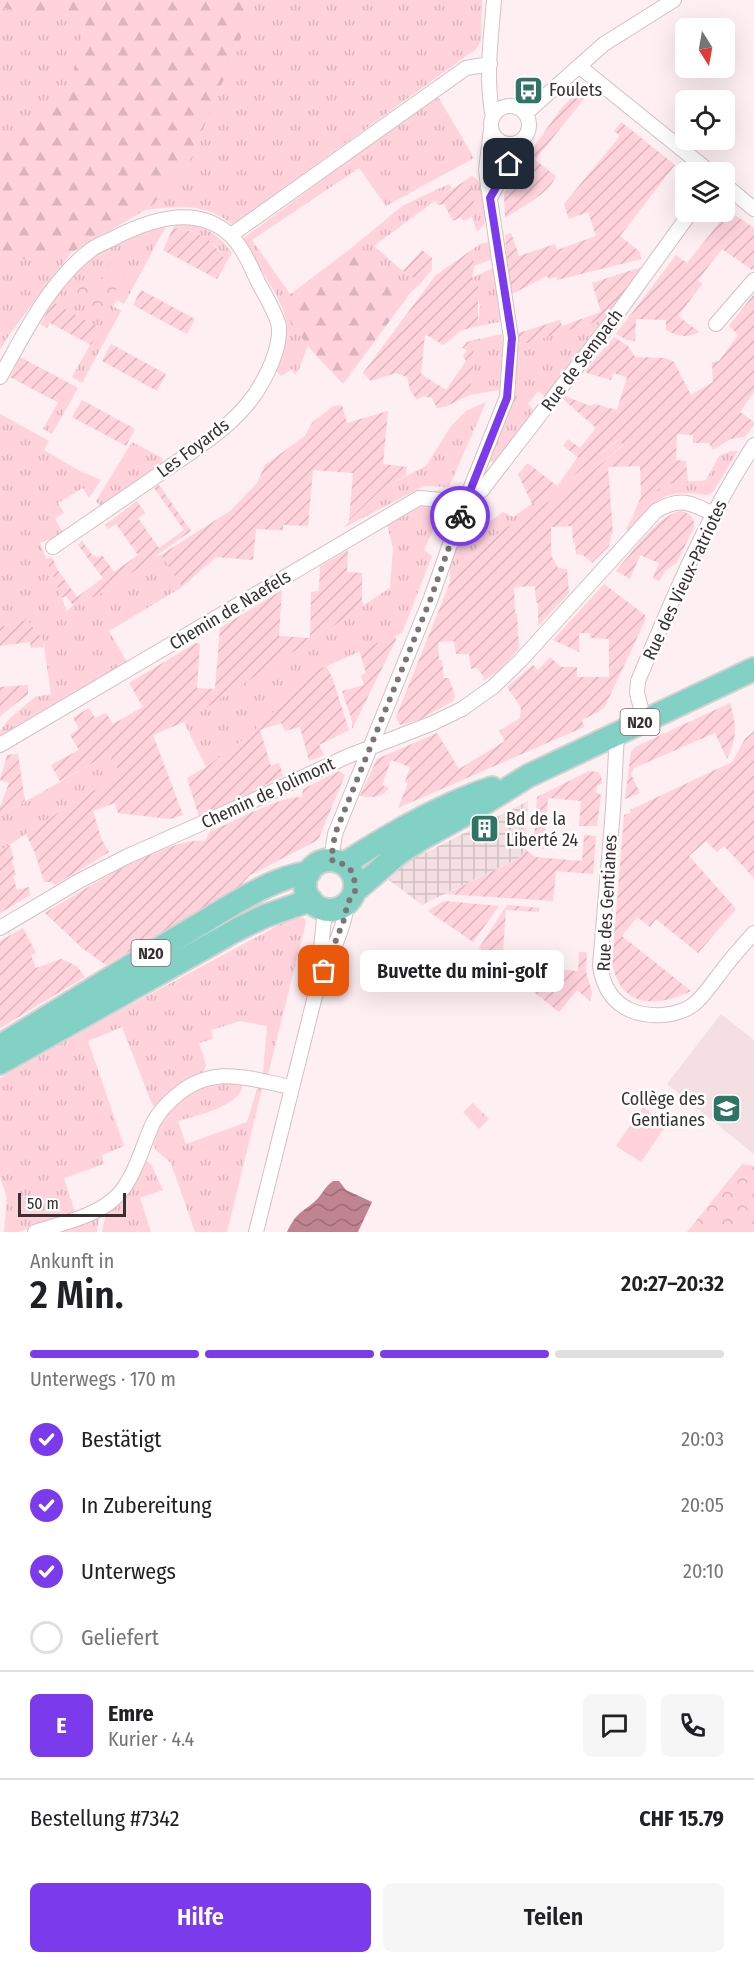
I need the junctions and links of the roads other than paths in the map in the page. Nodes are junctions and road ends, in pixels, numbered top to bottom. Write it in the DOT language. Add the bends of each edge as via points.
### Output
graph roads {
  1 [pos="494,0"];
  2 [pos="674,0"];
  3 [pos="490,64"];
  4 [pos="580,67"];
  5 [pos="525,114"];
  6 [pos="492,123"];
  7 [pos="518,142"];
  8 [pos="698,162"];
  9 [pos="735,193"];
  10 [pos="490,198"];
  11 [pos="754,209"];
  12 [pos="684,222"];
  13 [pos="231,236"];
  14 [pos="754,280"];
  15 [pos="716,324"];
  16 [pos="0,377"];
  17 [pos="754,445"];
  18 [pos="465,502"];
  19 [pos="713,514"];
  20 [pos="53,547"];
  21 [pos="754,669"];
  22 [pos="644,720"];
  23 [pos="617,733"];
  24 [pos="0,745"];
  25 [pos="370,748"];
  26 [pos="528,776"];
  27 [pos="337,862"];
  28 [pos="309,873"];
  29 [pos="334,901"];
  30 [pos="0,928"];
  31 [pos="754,933"];
  32 [pos="317,988"];
  33 [pos="0,1046"];
  34 [pos="0,1063"];
  35 [pos="291,1087"];
  36 [pos="36,1232"];
  37 [pos="256,1232"];
  1 -- 3 [label="street"];
  2 -- 4 [label="street" via="617,34"];
  3 -- 6 [label="street"];
  3 -- 13 [label="street" via="466,68"];
  4 -- 5 [label="street"];
  4 -- 8 [label="street"];
  5 -- 6 [label="street" via="508,106 499,110"];
  5 -- 7 [label="street" via="528,130"];
  6 -- 7 [label="street" via="499,141"];
  6 -- 10 [label="street" via="486,170"];
  7 -- 10 [label="street"];
  9 -- 11 [label="street"];
  10 -- 18 [label="street" via="512,338 507,398"];
  12 -- 18 [label="street, Rue de Sempach" via="482,490"];
  13 -- 16 [label="street, Les Foyards" via="210,223 186,216 130,230 92,249 58,281"];
  13 -- 20 [label="street, Les Foyards" via="248,261 279,326 277,349 264,380 248,404 221,431"];
  14 -- 15 [label="street"];
  17 -- 19 [label="street, Rue des Vieux-Patriotes"];
  18 -- 24 [label="street, Chemin de Naefels" via="419,498"];
  18 -- 25 [label="street"];
  19 -- 22 [label="street, Rue des Vieux-Patriotes" via="638,681"];
  19 -- 25 [label="street, Chemin de Jolimont" via="682,501 656,511 493,687 462,709"];
  21 -- 22 [label="main road, N20"];
  22 -- 23 [label="main road, N20"];
  23 -- 26 [label="main road, N20"];
  23 -- 31 [label="street, Rue des Gentianes" via="600,966 601,977 612,997 628,1009 649,1015 682,1010 705,992"];
  25 -- 27 [label="street" via="335,834"];
  25 -- 30 [label="street, Chemin de Jolimont" via="128,856"];
  26 -- 27 [label="main road, N20" via="464,797"];
  26 -- 29 [label="main road, N20" via="399,853"];
  27 -- 28 [label="main road, N20" via="318,864"];
  27 -- 29 [label="main road" via="354,876"];
  28 -- 29 [label="main road" via="306,887"];
  28 -- 33 [label="main road, N20" via="279,881 228,907"];
  29 -- 32 [label="street"];
  29 -- 32 [label="street" via="345,917"];
  29 -- 34 [label="main road, N20" via="265,916"];
  32 -- 35 [label="street"];
  35 -- 36 [label="street" via="226,1075 188,1087 161,1111 130,1175 110,1202"];
  35 -- 37 [label="street"];
}
